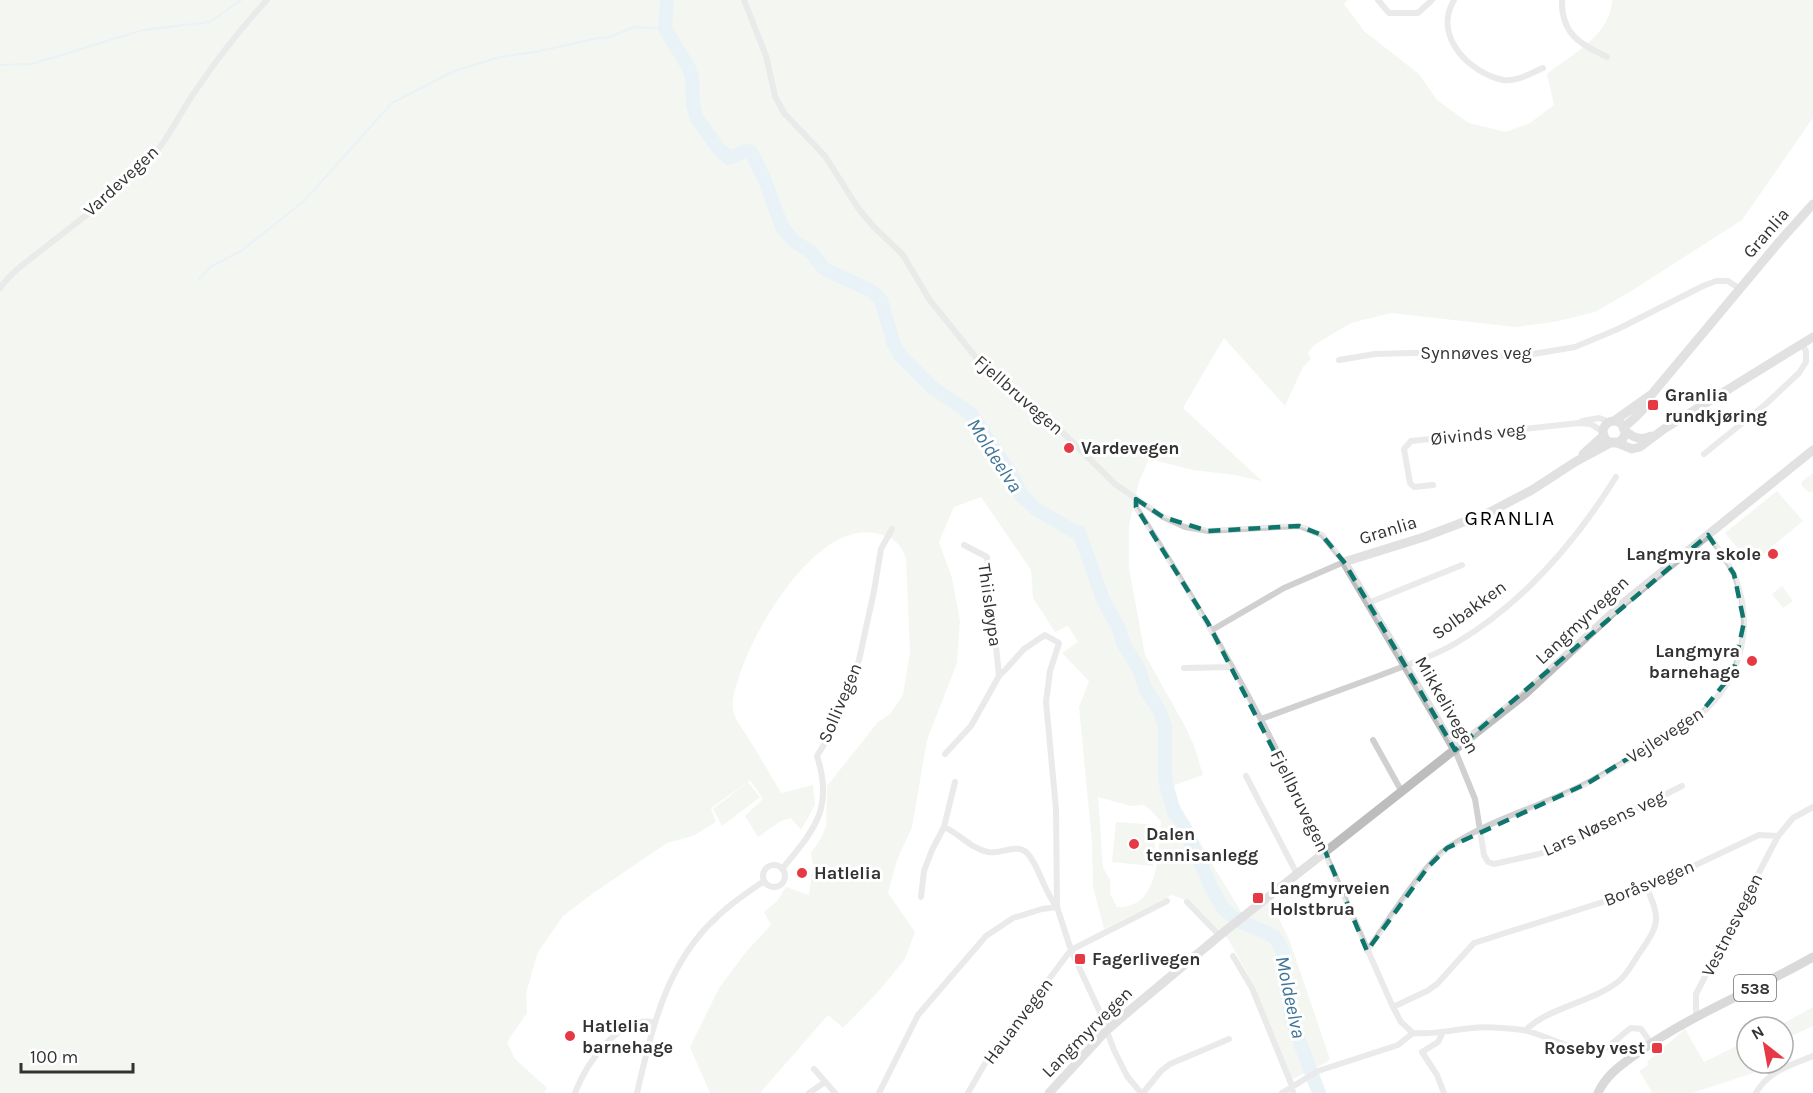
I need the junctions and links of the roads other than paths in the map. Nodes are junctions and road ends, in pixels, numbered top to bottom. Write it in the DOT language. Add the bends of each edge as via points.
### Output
graph roads {
  1 [pos="267,0"];
  2 [pos="744,0"];
  3 [pos="1378,0"];
  4 [pos="1432,0"];
  5 [pos="1454,0"];
  6 [pos="1562,0"];
  7 [pos="1607,57"];
  8 [pos="1543,68"];
  9 [pos="1813,204"];
  10 [pos="0,288"];
  11 [pos="1740,289"];
  12 [pos="1813,337"];
  13 [pos="1802,344"];
  14 [pos="1339,360"];
  15 [pos="1652,394"];
  16 [pos="1612,421"];
  17 [pos="1579,423"];
  18 [pos="1624,429"];
  19 [pos="1603,434"];
  20 [pos="1655,436"];
  21 [pos="1614,442"];
  22 [pos="1813,450"];
  23 [pos="1704,454"];
  24 [pos="1575,462"];
  25 [pos="1616,477"];
  26 [pos="1433,485"];
  27 [pos="1136,499"];
  28 [pos="892,529"];
  29 [pos="1708,535"];
  30 [pos="964,545"];
  31 [pos="1344,562"];
  32 [pos="1462,565"];
  33 [pos="1368,603"];
  34 [pos="1212,630"];
  35 [pos="1405,666"];
  36 [pos="1232,667"];
  37 [pos="1185,668"];
  38 [pos="999,676"];
  39 [pos="1261,719"];
  40 [pos="1373,740"];
  41 [pos="1455,750"];
  42 [pos="945,754"];
  43 [pos="1246,776"];
  44 [pos="955,782"];
  45 [pos="1682,786"];
  46 [pos="1402,792"];
  47 [pos="1813,807"];
  48 [pos="944,827"];
  49 [pos="1481,830"];
  50 [pos="1778,836"];
  51 [pos="1325,852"];
  52 [pos="782,869"];
  53 [pos="1297,874"];
  54 [pos="764,881"];
  55 [pos="1647,888"];
  56 [pos="921,897"];
  57 [pos="1167,901"];
  58 [pos="1187,902"];
  59 [pos="1057,907"];
  60 [pos="1222,933"];
  61 [pos="1071,950"];
  62 [pos="1367,951"];
  63 [pos="1233,956"];
  64 [pos="1813,957"];
  65 [pos="1393,1006"];
  66 [pos="1696,1016"];
  67 [pos="654,1022"];
  68 [pos="1526,1030"];
  69 [pos="1106,1031"];
  70 [pos="1443,1032"];
  71 [pos="1413,1033"];
  72 [pos="1229,1039"];
  73 [pos="1651,1043"];
  74 [pos="1813,1056"];
  75 [pos="814,1068"];
  76 [pos="825,1082"];
  77 [pos="1293,1090"];
  78 [pos="575,1093"];
  79 [pos="637,1093"];
  80 [pos="809,1093"];
  81 [pos="835,1093"];
  82 [pos="879,1093"];
  83 [pos="968,1093"];
  84 [pos="1049,1093"];
  85 [pos="1142,1093"];
  86 [pos="1282,1093"];
  87 [pos="1444,1093"];
  88 [pos="1598,1093"];
  89 [pos="1756,1093"];
  1 -- 10 [label="street, Vardevegen" via="223,52 147,162"];
  2 -- 27 [label="street, Fjellbruvegen" via="783,113 825,156 858,208 903,255 952,330 982,365"];
  3 -- 4 [label="street" via="1389,13 1418,13"];
  5 -- 8 [label="street" via="1449,8 1448,35 1475,68 1504,80"];
  6 -- 7 [label="street" via="1562,15 1573,36"];
  9 -- 11 [label="street, Granlia"];
  11 -- 14 [label="street, Synnøves veg" via="1728,281 1710,283 1575,347 1498,356 1449,352 1376,354"];
  11 -- 15 [label="street, Granlia"];
  12 -- 13 [label="street"];
  13 -- 20 [label="street"];
  13 -- 23 [label="street" via="1806,362 1799,373"];
  15 -- 16 [label="street, Granlia"];
  15 -- 18 [label="street, Granlia"];
  16 -- 17 [label="street, Øivinds veg" via="1599,418"];
  16 -- 18 [label="street"];
  16 -- 19 [label="street, Granlia"];
  17 -- 19 [label="street, Øivinds veg" via="1591,424"];
  17 -- 26 [label="street, Øivinds veg" via="1411,441 1404,448 1410,483 1414,487"];
  18 -- 20 [label="street" via="1636,439"];
  18 -- 21 [label="street, Granlia" via="1622,438"];
  19 -- 21 [label="street"];
  19 -- 24 [label="street, Granlia"];
  20 -- 21 [label="street" via="1636,449"];
  21 -- 24 [label="street, Granlia"];
  22 -- 29 [label="street, Langmyrvegen"];
  24 -- 31 [label="street, Granlia" via="1490,512"];
  25 -- 35 [label="street, Solbakken" via="1565,549 1530,585 1462,639"];
  27 -- 31 [label="street, Mikkelivegen" via="1185,527 1208,531 1299,526 1322,536"];
  27 -- 34 [label="street, Fjellbruvegen" via="1136,507"];
  28 -- 52 [label="street, Sollivegen" via="880,549 859,660 830,735 817,756 822,773 822,808 804,842"];
  29 -- 41 [label="street, Langmyrvegen" via="1621,605 1541,681"];
  29 -- 49 [label="street, Vejlevegen" via="1734,574 1743,610 1741,651 1717,698 1688,723 1587,783"];
  30 -- 38 [label="street, Thiisløypa" via="987,557"];
  31 -- 33 [label="street, Mikkelivegen"];
  31 -- 34 [label="street, Granlia" via="1284,588"];
  32 -- 33 [label="street"];
  33 -- 35 [label="street, Mikkelivegen"];
  34 -- 36 [label="street, Fjellbruvegen"];
  35 -- 39 [label="street, Solbakken"];
  35 -- 41 [label="street, Mikkelivegen"];
  36 -- 37 [label="street"];
  36 -- 39 [label="street, Fjellbruvegen"];
  38 -- 42 [label="street" via="971,726"];
  38 -- 59 [label="street" via="1039,638 1046,635 1059,643 1046,702 1056,809"];
  39 -- 51 [label="street, Fjellbruvegen"];
  40 -- 46 [label="street"];
  41 -- 46 [label="street, Langmyrvegen"];
  41 -- 49 [label="street, Mikkelivegen" via="1472,787"];
  43 -- 53 [label="street"];
  44 -- 48 [label="street"];
  45 -- 49 [label="street, Lars Nøsens veg" via="1568,844 1503,863 1494,864 1486,859"];
  46 -- 51 [label="street, Langmyrvegen"];
  47 -- 50 [label="street" via="1793,818"];
  48 -- 56 [label="street" via="924,871"];
  48 -- 59 [label="street" via="984,852 1024,851"];
  49 -- 62 [label="street, Vejlevegen" via="1447,848 1428,867"];
  50 -- 55 [label="street, Boråsvegen" via="1759,835"];
  50 -- 66 [label="street, Vestnesvegen" via="1696,994"];
  51 -- 53 [label="street, Langmyrvegen"];
  51 -- 62 [label="street, Fjellbruvegen"];
  52 -- 54 [label="street, Sollivegen" via="767,867"];
  52 -- 54 [label="street, Sollivegen" via="781,884 772,886"];
  53 -- 60 [label="street, Langmyrvegen"];
  54 -- 67 [label="street, Sollivegen" via="723,911 693,942 677,966"];
  55 -- 65 [label="street, Boråsvegen" via="1474,943 1437,984"];
  55 -- 68 [label="street" via="1656,910 1656,929 1620,980 1534,1022"];
  57 -- 61 [label="street"];
  58 -- 60 [label="street"];
  59 -- 61 [label="street"];
  59 -- 82 [label="street" via="1013,918 986,936 964,958 918,1015"];
  60 -- 69 [label="street, Langmyrvegen"];
  61 -- 69 [label="street"];
  61 -- 83 [label="street, Hauanvegen" via="984,1065"];
  62 -- 65 [label="street, Fjellbruvegen"];
  63 -- 77 [label="street" via="1252,988"];
  64 -- 66 [label="main road, 538"];
  65 -- 71 [label="street, Fjellbruvegen" via="1401,1022"];
  66 -- 73 [label="main road, 538"];
  67 -- 78 [label="street" via="641,1022 607,1042"];
  67 -- 79 [label="street, Sollivegen"];
  68 -- 70 [label="street" via="1501,1027"];
  68 -- 73 [label="street" via="1589,1052 1608,1048 1631,1028 1641,1029"];
  69 -- 84 [label="street, Langmyrvegen"];
  69 -- 85 [label="street" via="1124,1071"];
  70 -- 71 [label="street"];
  70 -- 87 [label="street" via="1438,1042 1422,1052"];
  71 -- 77 [label="street" via="1398,1045 1306,1076"];
  72 -- 85 [label="street" via="1165,1067"];
  73 -- 88 [label="main road, 538" via="1610,1075"];
  74 -- 89 [label="street" via="1772,1074"];
  75 -- 76 [label="street"];
  76 -- 80 [label="street"];
  76 -- 81 [label="street"];
  77 -- 86 [label="street"];
}
